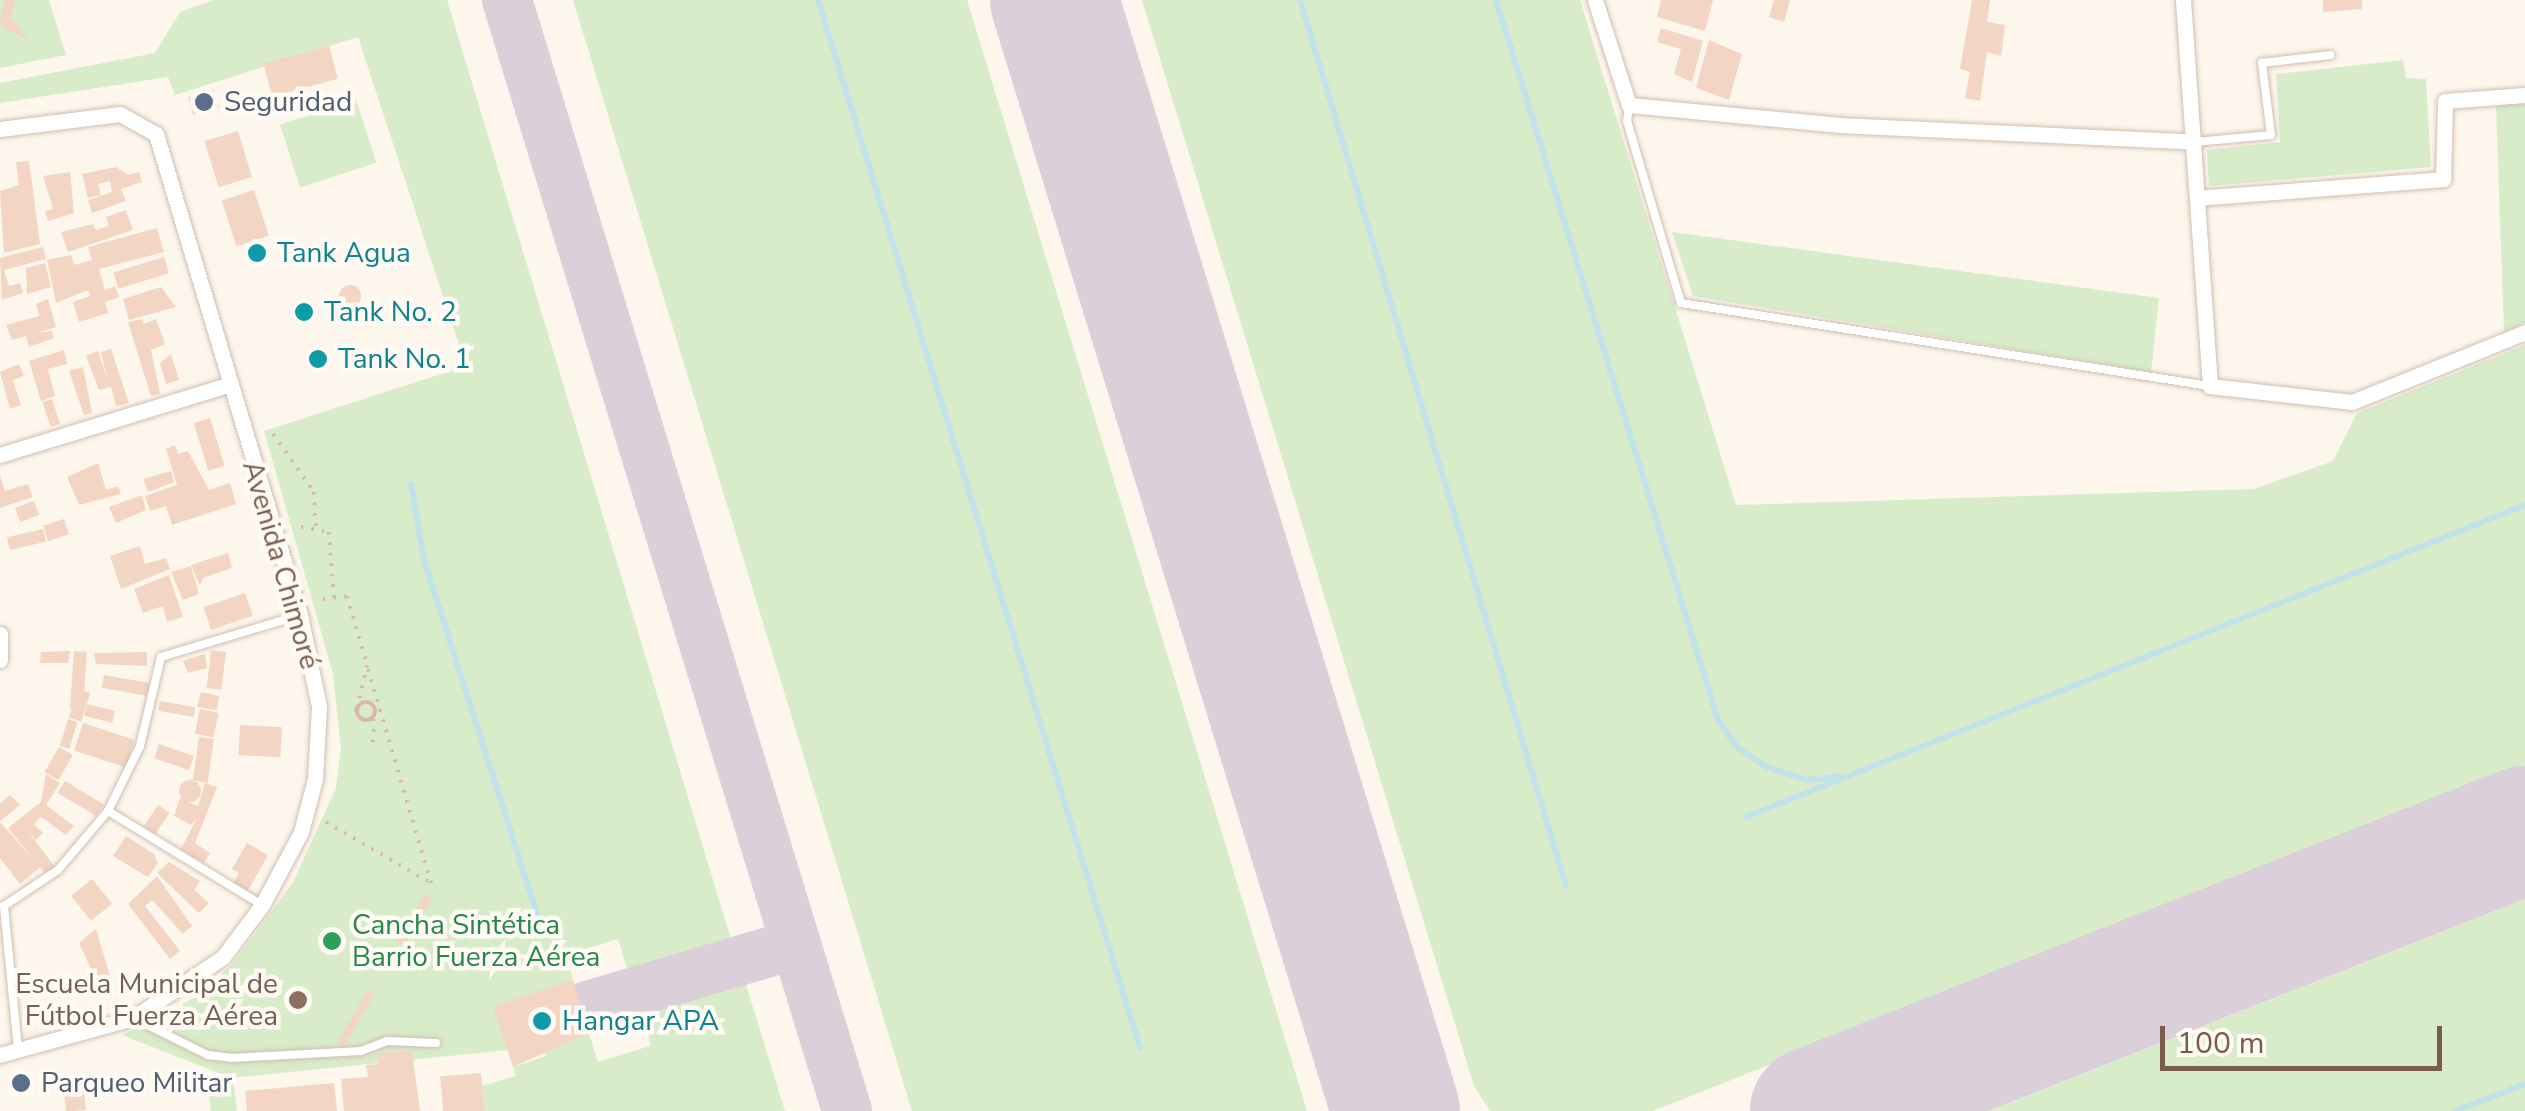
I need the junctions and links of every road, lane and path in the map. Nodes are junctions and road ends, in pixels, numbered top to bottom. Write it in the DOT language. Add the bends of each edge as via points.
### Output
graph roads {
  1 [pos="1595,0"];
  2 [pos="2183,0"];
  3 [pos="2332,55"];
  4 [pos="2525,95"];
  5 [pos="1629,106"];
  6 [pos="0,129"];
  7 [pos="2195,142"];
  8 [pos="2196,198"];
  9 [pos="2525,332"];
  10 [pos="228,385"];
  11 [pos="2210,386"];
  12 [pos="274,434"];
  13 [pos="0,455"];
  14 [pos="301,526"];
  15 [pos="316,530"];
  16 [pos="334,597"];
  17 [pos="323,599"];
  18 [pos="300,615"];
  19 [pos="0,634"];
  20 [pos="0,660"];
  21 [pos="367,665"];
  22 [pos="347,708"];
  23 [pos="357,709"];
  24 [pos="375,712"];
  25 [pos="372,742"];
  26 [pos="108,812"];
  27 [pos="326,822"];
  28 [pos="262,905"];
  29 [pos="132,1018"];
  30 [pos="436,1044"];
  31 [pos="18,1052"];
  32 [pos="0,1055"];
  1 -- 5 [label="street"];
  2 -- 7 [label="street"];
  3 -- 7 [label="lane" via="2262,63 2271,134"];
  4 -- 8 [label="street" via="2445,101 2443,179"];
  5 -- 7 [label="street" via="1841,125"];
  5 -- 11 [label="lane" via="1627,121 1681,303"];
  6 -- 10 [label="street, Avenida Chimoré" via="120,114 156,134"];
  7 -- 8 [label="street"];
  8 -- 11 [label="street"];
  9 -- 11 [label="street" via="2352,402"];
  10 -- 13 [label="street"];
  10 -- 18 [label="street, Avenida Chimoré"];
  12 -- 15 [label="path" via="314,492"];
  14 -- 15 [label="path"];
  15 -- 16 [label="path" via="329,532"];
  16 -- 17 [label="path"];
  16 -- 21 [label="path" via="347,596"];
  18 -- 26 [label="lane" via="161,657 140,746"];
  18 -- 28 [label="street, Avenida Chimoré" via="319,707 315,779 301,832"];
  19 -- 20 [label="street"];
  21 -- 23 [label="path"];
  21 -- 27 [label="path" via="431,883"];
  22 -- 23 [label="path"];
  23 -- 24 [label="path" via="366,702"];
  23 -- 24 [label="path" via="364,719"];
  24 -- 25 [label="path"];
  26 -- 28 [label="lane"];
  26 -- 31 [label="lane" via="58,870 4,906"];
  28 -- 29 [label="street, Avenida Chimoré" via="222,957"];
  29 -- 30 [label="lane" via="208,1055 231,1058 361,1052 387,1041"];
  29 -- 31 [label="street, Avenida Chimoré"];
  31 -- 32 [label="street, Avenida Chimoré"];
}
